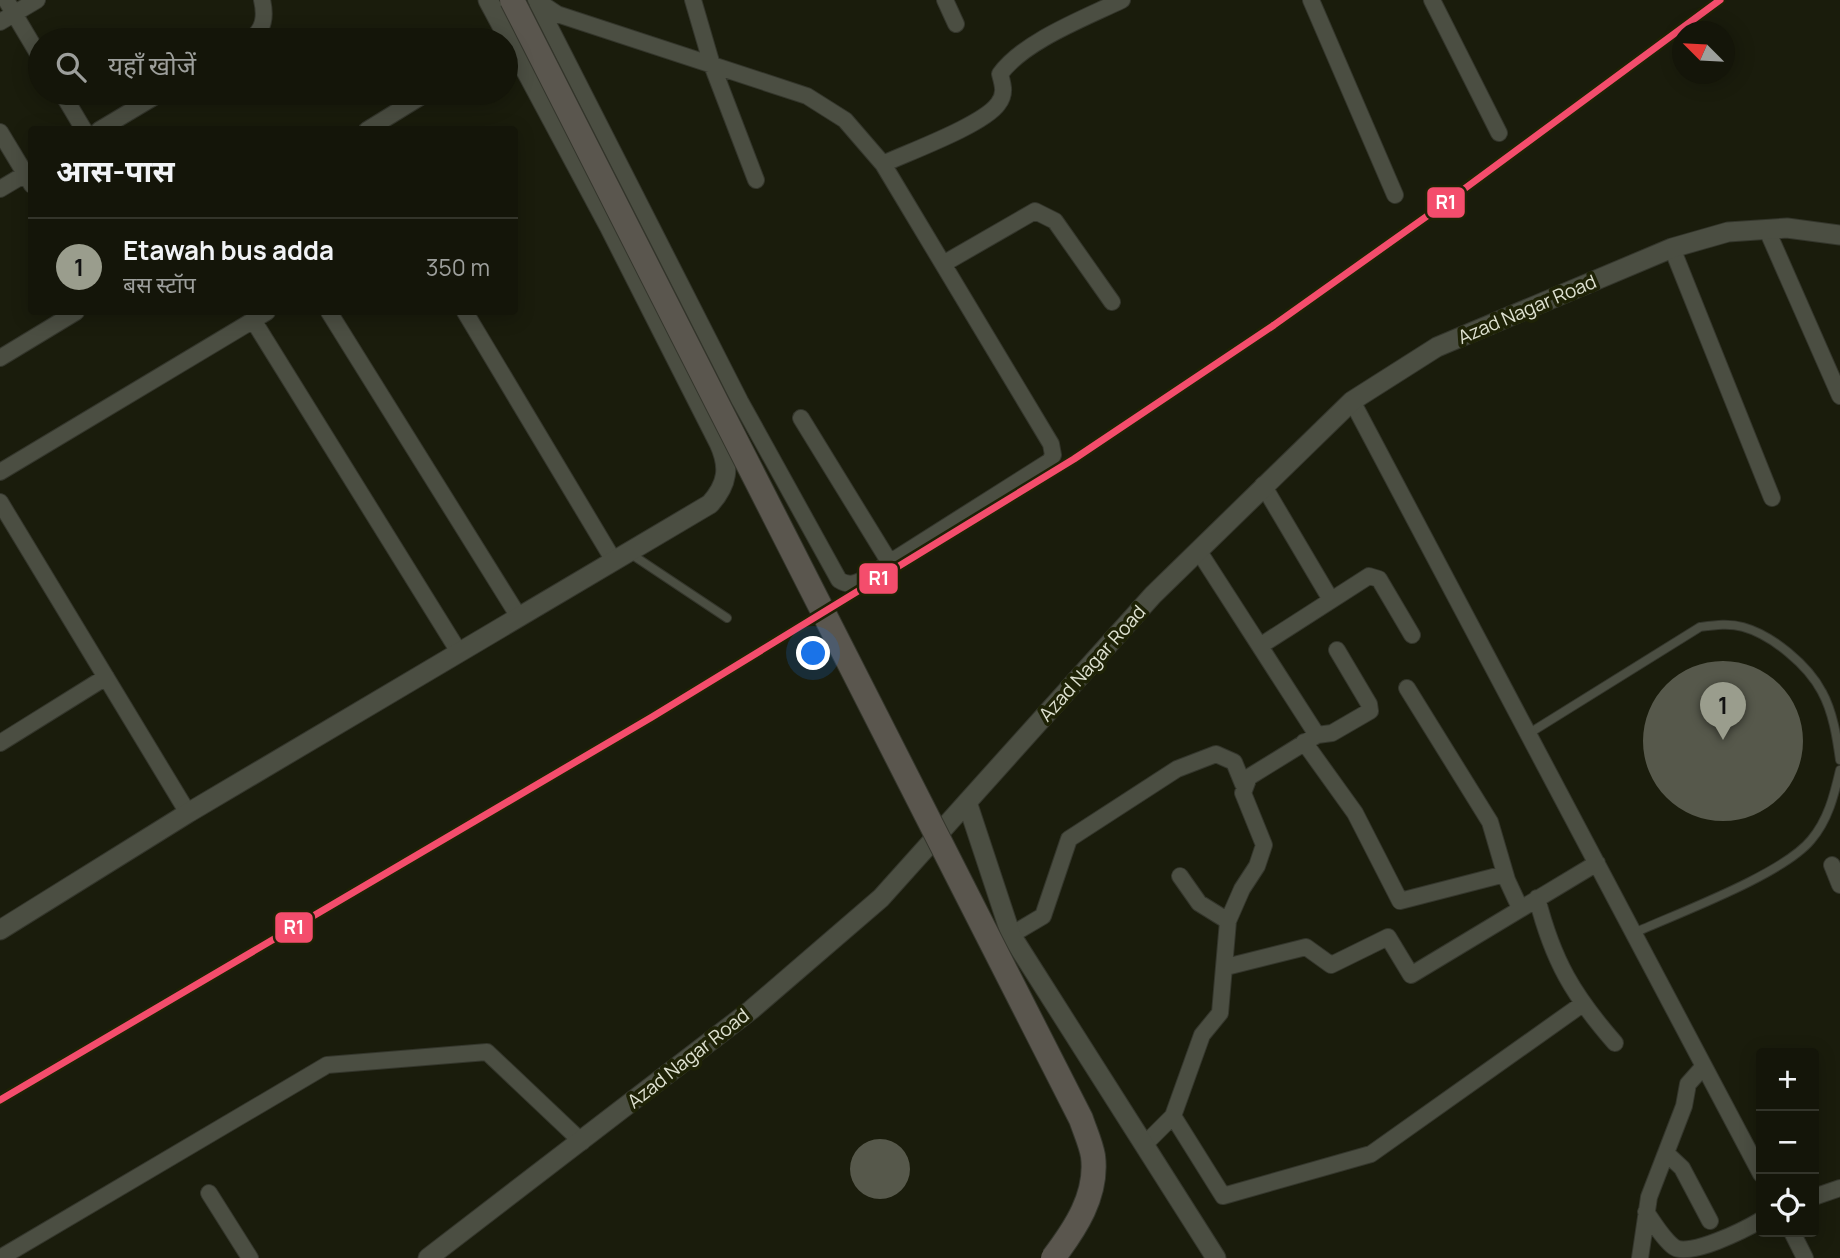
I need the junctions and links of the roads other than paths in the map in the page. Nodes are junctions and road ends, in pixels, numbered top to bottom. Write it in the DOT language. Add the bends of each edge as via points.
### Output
graph roads {
  1 [pos="37,0"];
  2 [pos="262,0"];
  3 [pos="488,0"];
  4 [pos="512,0"];
  5 [pos="693,0"];
  6 [pos="945,0"];
  7 [pos="1122,0"];
  8 [pos="1311,0"];
  9 [pos="1432,0"];
  10 [pos="536,1"];
  11 [pos="7,12"];
  12 [pos="956,23"];
  13 [pos="260,28"];
  14 [pos="501,28"];
  15 [pos="28,41"];
  16 [pos="518,63"];
  17 [pos="712,65"];
  18 [pos="69,105"];
  19 [pos="141,105"];
  20 [pos="408,105"];
  21 [pos="82,126"];
  22 [pos="106,126"];
  23 [pos="373,126"];
  24 [pos="0,132"];
  25 [pos="1499,133"];
  26 [pos="883,164"];
  27 [pos="28,175"];
  28 [pos="28,177"];
  29 [pos="756,180"];
  30 [pos="0,189"];
  31 [pos="1395,195"];
  32 [pos="1767,229"];
  33 [pos="1840,234"];
  34 [pos="1672,248"];
  35 [pos="943,264"];
  36 [pos="1112,302"];
  37 [pos="71,315"];
  38 [pos="331,315"];
  39 [pos="466,315"];
  40 [pos="260,316"];
  41 [pos="0,358"];
  42 [pos="1840,396"];
  43 [pos="1352,401"];
  44 [pos="801,418"];
  45 [pos="0,472"];
  46 [pos="1263,485"];
  47 [pos="1772,498"];
  48 [pos="0,502"];
  49 [pos="1198,550"];
  50 [pos="621,556"];
  51 [pos="890,563"];
  52 [pos="1331,600"];
  53 [pos="519,617"];
  54 [pos="727,618"];
  55 [pos="1412,635"];
  56 [pos="1260,646"];
  57 [pos="1337,650"];
  58 [pos="459,652"];
  59 [pos="106,677"];
  60 [pos="1407,688"];
  61 [pos="1528,734"];
  62 [pos="1310,738"];
  63 [pos="0,743"];
  64 [pos="1840,760"];
  65 [pos="1840,770"];
  66 [pos="1243,785"];
  67 [pos="967,802"];
  68 [pos="188,813"];
  69 [pos="1597,863"];
  70 [pos="1832,865"];
  71 [pos="1505,874"];
  72 [pos="1180,876"];
  73 [pos="1840,884"];
  74 [pos="1537,898"];
  75 [pos="1520,908"];
  76 [pos="1228,921"];
  77 [pos="0,930"];
  78 [pos="1634,933"];
  79 [pos="1010,935"];
  80 [pos="1226,967"];
  81 [pos="1581,1005"];
  82 [pos="1615,1044"];
  83 [pos="1704,1066"];
  84 [pos="1173,1116"];
  85 [pos="582,1142"];
  86 [pos="1144,1145"];
  87 [pos="1666,1153"];
  88 [pos="1756,1165"];
  89 [pos="1840,1188"];
  90 [pos="209,1193"];
  91 [pos="1819,1195"];
  92 [pos="1646,1212"];
  93 [pos="1710,1221"];
  94 [pos="1756,1222"];
  95 [pos="1794,1237"];
  96 [pos="1673,1252"];
  97 [pos="0,1258"];
  98 [pos="250,1258"];
  99 [pos="428,1258"];
  100 [pos="1053,1258"];
  101 [pos="1216,1258"];
  102 [pos="1640,1258"];
  103 [pos="1805,1258"];
  1 -- 11 [label="street"];
  2 -- 13 [label="street" via="265,14"];
  3 -- 14 [label="street"];
  4 -- 100 [label="main road, bridge" via="1081,1119 1093,1157 1091,1192 1074,1232"];
  5 -- 17 [label="street"];
  6 -- 12 [label="street"];
  7 -- 26 [label="street" via="1054,33 1006,65 1000,74 1004,90 999,104 984,117"];
  8 -- 31 [label="street"];
  9 -- 25 [label="street"];
  10 -- 17 [label="street" via="557,14"];
  10 -- 51 [label="street" via="834,575 846,584 856,584"];
  11 -- 15 [label="street"];
  16 -- 50 [label="street" via="609,226 726,458 722,491 710,504"];
  17 -- 26 [label="street" via="825,106 845,120"];
  17 -- 29 [label="street"];
  18 -- 21 [label="street"];
  19 -- 22 [label="street"];
  20 -- 23 [label="street"];
  24 -- 27 [label="street"];
  26 -- 35 [label="street"];
  28 -- 30 [label="street"];
  32 -- 33 [label="street, Azad Nagar Road"];
  32 -- 34 [label="street, Azad Nagar Road" via="1728,232"];
  32 -- 42 [label="street"];
  34 -- 43 [label="street, Azad Nagar Road" via="1437,346"];
  34 -- 47 [label="street"];
  35 -- 36 [label="street" via="1035,211 1055,221"];
  35 -- 51 [label="street" via="1051,443 1053,454 1045,465"];
  37 -- 41 [label="street"];
  38 -- 53 [label="street"];
  39 -- 50 [label="street"];
  40 -- 45 [label="street"];
  40 -- 58 [label="street"];
  43 -- 46 [label="street, Azad Nagar Road"];
  43 -- 61 [label="street"];
  44 -- 51 [label="street"];
  46 -- 49 [label="street, Azad Nagar Road"];
  46 -- 52 [label="street"];
  48 -- 59 [label="street"];
  49 -- 56 [label="street"];
  49 -- 67 [label="street, Azad Nagar Road"];
  50 -- 53 [label="street"];
  50 -- 54 [label="lane"];
  52 -- 55 [label="street" via="1374,576"];
  52 -- 56 [label="street"];
  53 -- 58 [label="street"];
  56 -- 62 [label="street"];
  57 -- 62 [label="street" via="1370,711 1332,733"];
  58 -- 68 [label="street"];
  59 -- 63 [label="street"];
  59 -- 68 [label="street"];
  60 -- 71 [label="street" via="1490,822"];
  61 -- 64 [label="lane" via="1700,627 1722,624 1745,627 1783,649 1813,678 1829,710"];
  61 -- 69 [label="street"];
  62 -- 66 [label="street" via="1249,776"];
  62 -- 71 [label="street" via="1400,901"];
  65 -- 78 [label="lane" via="1825,819 1796,855 1773,870"];
  66 -- 76 [label="street" via="1264,845"];
  66 -- 79 [label="street" via="1234,762 1216,754 1177,769 1144,790 1069,839 1044,916"];
  67 -- 79 [label="street"];
  67 -- 85 [label="street, Azad Nagar Road" via="881,898 751,1010"];
  68 -- 77 [label="street"];
  69 -- 74 [label="street"];
  69 -- 78 [label="street"];
  70 -- 73 [label="street"];
  71 -- 75 [label="street"];
  72 -- 76 [label="street" via="1199,903"];
  74 -- 75 [label="street"];
  74 -- 81 [label="street" via="1549,944"];
  75 -- 80 [label="street" via="1411,975 1388,937 1331,965 1306,947"];
  76 -- 80 [label="street"];
  78 -- 83 [label="street"];
  79 -- 86 [label="street"];
  80 -- 84 [label="street" via="1220,1013 1202,1035"];
  81 -- 82 [label="street"];
  81 -- 84 [label="street" via="1371,1154 1223,1196"];
  83 -- 87 [label="street" via="1688,1084"];
  83 -- 88 [label="street"];
  84 -- 86 [label="street"];
  85 -- 97 [label="street" via="487,1052 327,1065"];
  85 -- 99 [label="street, Azad Nagar Road"];
  86 -- 101 [label="street"];
  87 -- 92 [label="street"];
  87 -- 93 [label="street" via="1682,1168"];
  89 -- 91 [label="street"];
  90 -- 98 [label="street"];
  92 -- 96 [label="street"];
  92 -- 102 [label="street"];
  94 -- 96 [label="street" via="1701,1247"];
  95 -- 103 [label="street"];
}
